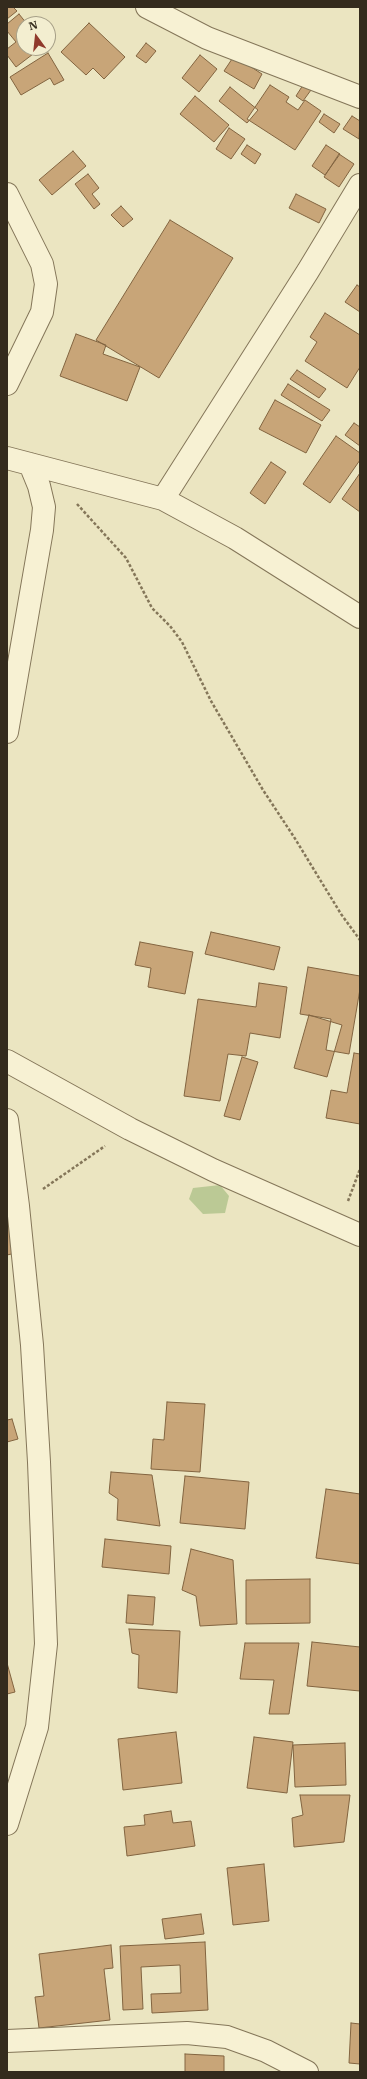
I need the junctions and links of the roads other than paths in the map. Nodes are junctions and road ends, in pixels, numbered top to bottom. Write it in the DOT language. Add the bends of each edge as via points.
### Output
graph roads {
  1 [pos="148,7"];
  2 [pos="360,97"];
  3 [pos="360,185"];
  4 [pos="7,194"];
  5 [pos="7,384"];
  6 [pos="7,458"];
  7 [pos="30,464"];
  8 [pos="163,499"];
  9 [pos="360,618"];
  10 [pos="7,732"];
  11 [pos="7,1061"];
  12 [pos="7,1120"];
  13 [pos="360,1235"];
  14 [pos="7,1824"];
  15 [pos="7,2041"];
  16 [pos="306,2072"];
  1 -- 2 [label="street" via="207,38"];
  3 -- 8 [label="street"];
  4 -- 5 [label="street" via="42,264 46,284 42,312"];
  6 -- 7 [label="street"];
  7 -- 8 [label="street"];
  7 -- 10 [label="street" via="44,507"];
  8 -- 9 [label="street" via="234,538"];
  11 -- 13 [label="street" via="130,1129 213,1170"];
  12 -- 14 [label="street" via="32,1345 46,1644 37,1727"];
  15 -- 16 [label="street" via="187,2033 227,2037 266,2051"];
}
